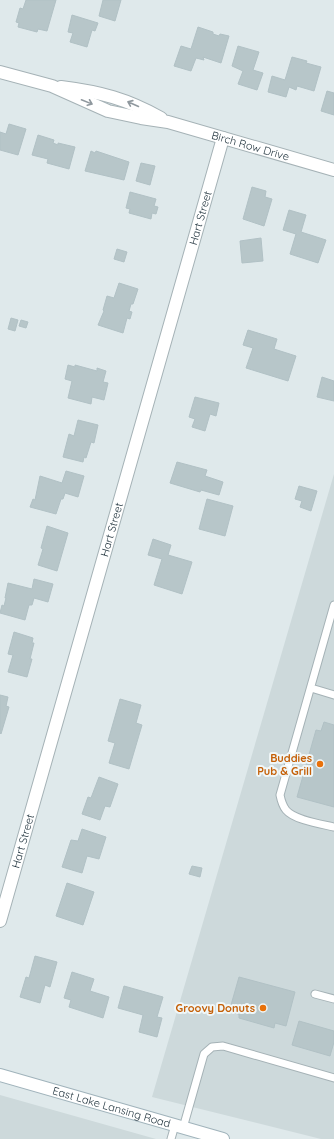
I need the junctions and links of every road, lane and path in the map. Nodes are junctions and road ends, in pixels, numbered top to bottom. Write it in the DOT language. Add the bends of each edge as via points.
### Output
graph roads {
  1 [pos="0,72"];
  2 [pos="223,138"];
  3 [pos="334,170"];
  4 [pos="334,605"];
  5 [pos="311,688"];
  6 [pos="334,695"];
  7 [pos="334,828"];
  8 [pos="0,921"];
  9 [pos="315,994"];
  10 [pos="334,999"];
  11 [pos="0,1075"];
  12 [pos="334,1078"];
  13 [pos="179,1126"];
  14 [pos="210,1137"];
  15 [pos="171,1139"];
  16 [pos="223,1139"];
  1 -- 2 [label="street, Birch Row Drive" via="52,86 112,96 145,109 168,122"];
  2 -- 3 [label="street, Birch Row Drive"];
  2 -- 8 [label="street, Hart Street"];
  4 -- 5 [label="lane"];
  5 -- 6 [label="lane"];
  5 -- 7 [label="lane" via="280,795 286,810 294,816"];
  9 -- 10 [label="lane"];
  11 -- 13 [label="street, East Lake Lansing Road"];
  12 -- 13 [label="lane" via="223,1046 212,1047 204,1054"];
  13 -- 14 [label="street, East Lake Lansing Road"];
  13 -- 15 [label="lane"];
  14 -- 16 [label="street, East Lake Lansing Road"];
}
